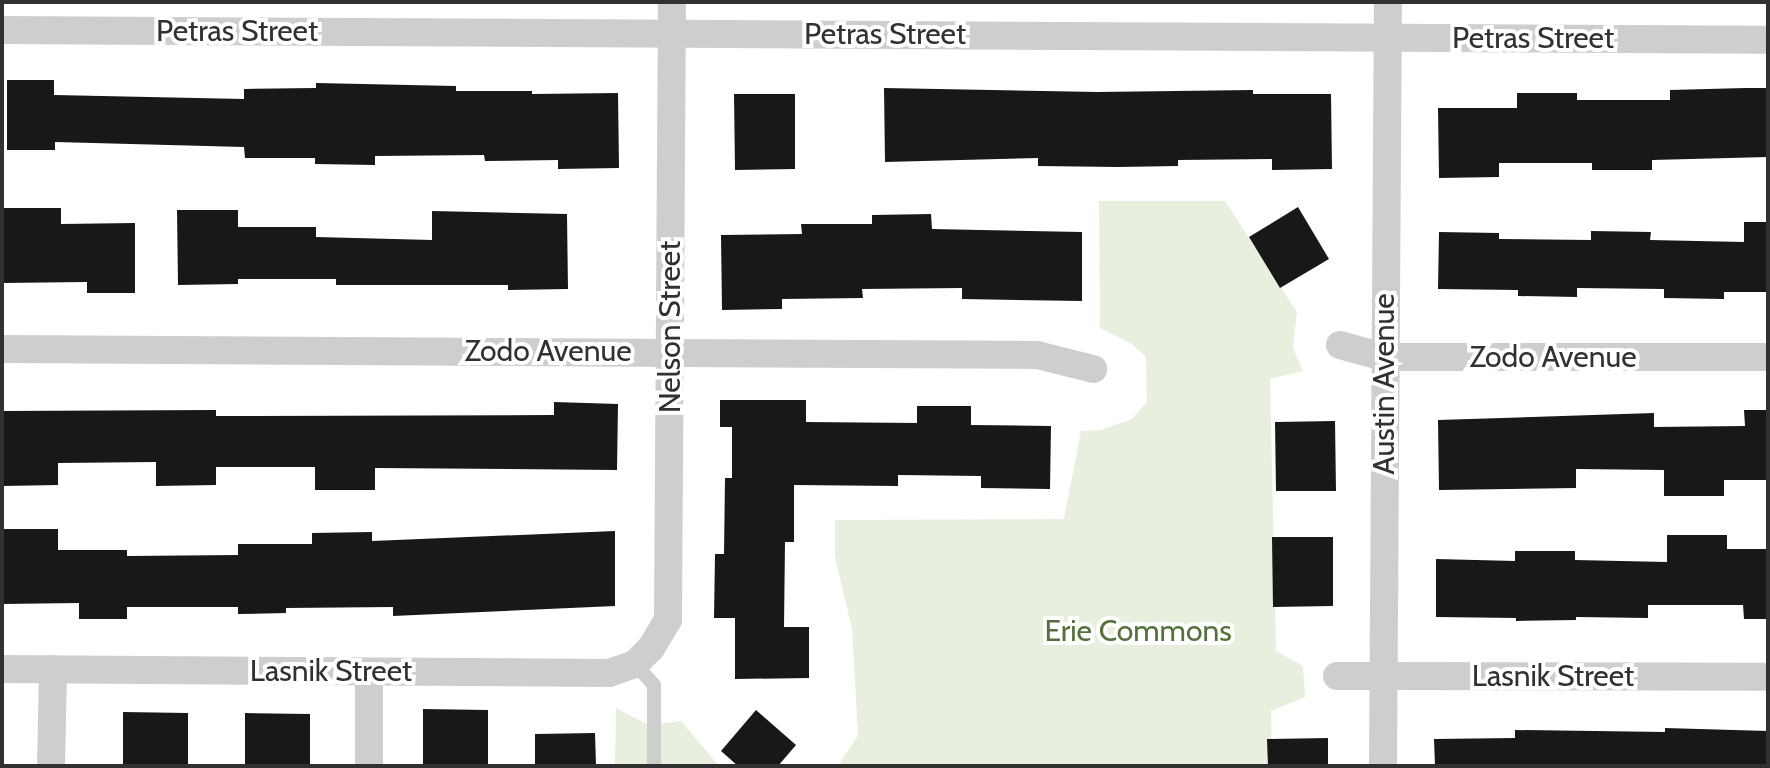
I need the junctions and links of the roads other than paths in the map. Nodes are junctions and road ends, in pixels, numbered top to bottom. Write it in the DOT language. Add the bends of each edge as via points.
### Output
graph roads {
  1 [pos="672,2"];
  2 [pos="1388,2"];
  3 [pos="2,30"];
  4 [pos="672,32"];
  5 [pos="1388,37"];
  6 [pos="1768,40"];
  7 [pos="1340,345"];
  8 [pos="2,349"];
  9 [pos="669,351"];
  10 [pos="1384,357"];
  11 [pos="1768,357"];
  12 [pos="1093,369"];
  13 [pos="643,656"];
  14 [pos="2,669"];
  15 [pos="53,669"];
  16 [pos="369,672"];
  17 [pos="1383,675"];
  18 [pos="1337,676"];
  19 [pos="1768,677"];
  20 [pos="51,766"];
  21 [pos="369,766"];
  22 [pos="654,766"];
  23 [pos="1383,766"];
  1 -- 4 [label="street, Nelson Street"];
  2 -- 5 [label="street, Austin Avenue"];
  3 -- 4 [label="street, Petras Street"];
  4 -- 5 [label="street, Petras Street"];
  4 -- 9 [label="street, Nelson Street"];
  5 -- 6 [label="street, Petras Street"];
  5 -- 10 [label="street, Austin Avenue"];
  7 -- 10 [label="street, Zodo Avenue"];
  8 -- 9 [label="street, Zodo Avenue"];
  9 -- 12 [label="street, Zodo Avenue" via="1037,355"];
  9 -- 13 [label="street, Nelson Street" via="668,620"];
  10 -- 11 [label="street, Zodo Avenue"];
  10 -- 17 [label="street, Austin Avenue"];
  13 -- 16 [label="street, Lasnik Street" via="609,673"];
  13 -- 22 [label="lane" via="654,685"];
  14 -- 15 [label="street, Lasnik Street"];
  15 -- 16 [label="street, Lasnik Street"];
  15 -- 20 [label="street"];
  16 -- 21 [label="street"];
  17 -- 18 [label="street, Lasnik Street"];
  17 -- 19 [label="street, Lasnik Street"];
  17 -- 23 [label="street, Austin Avenue"];
}
